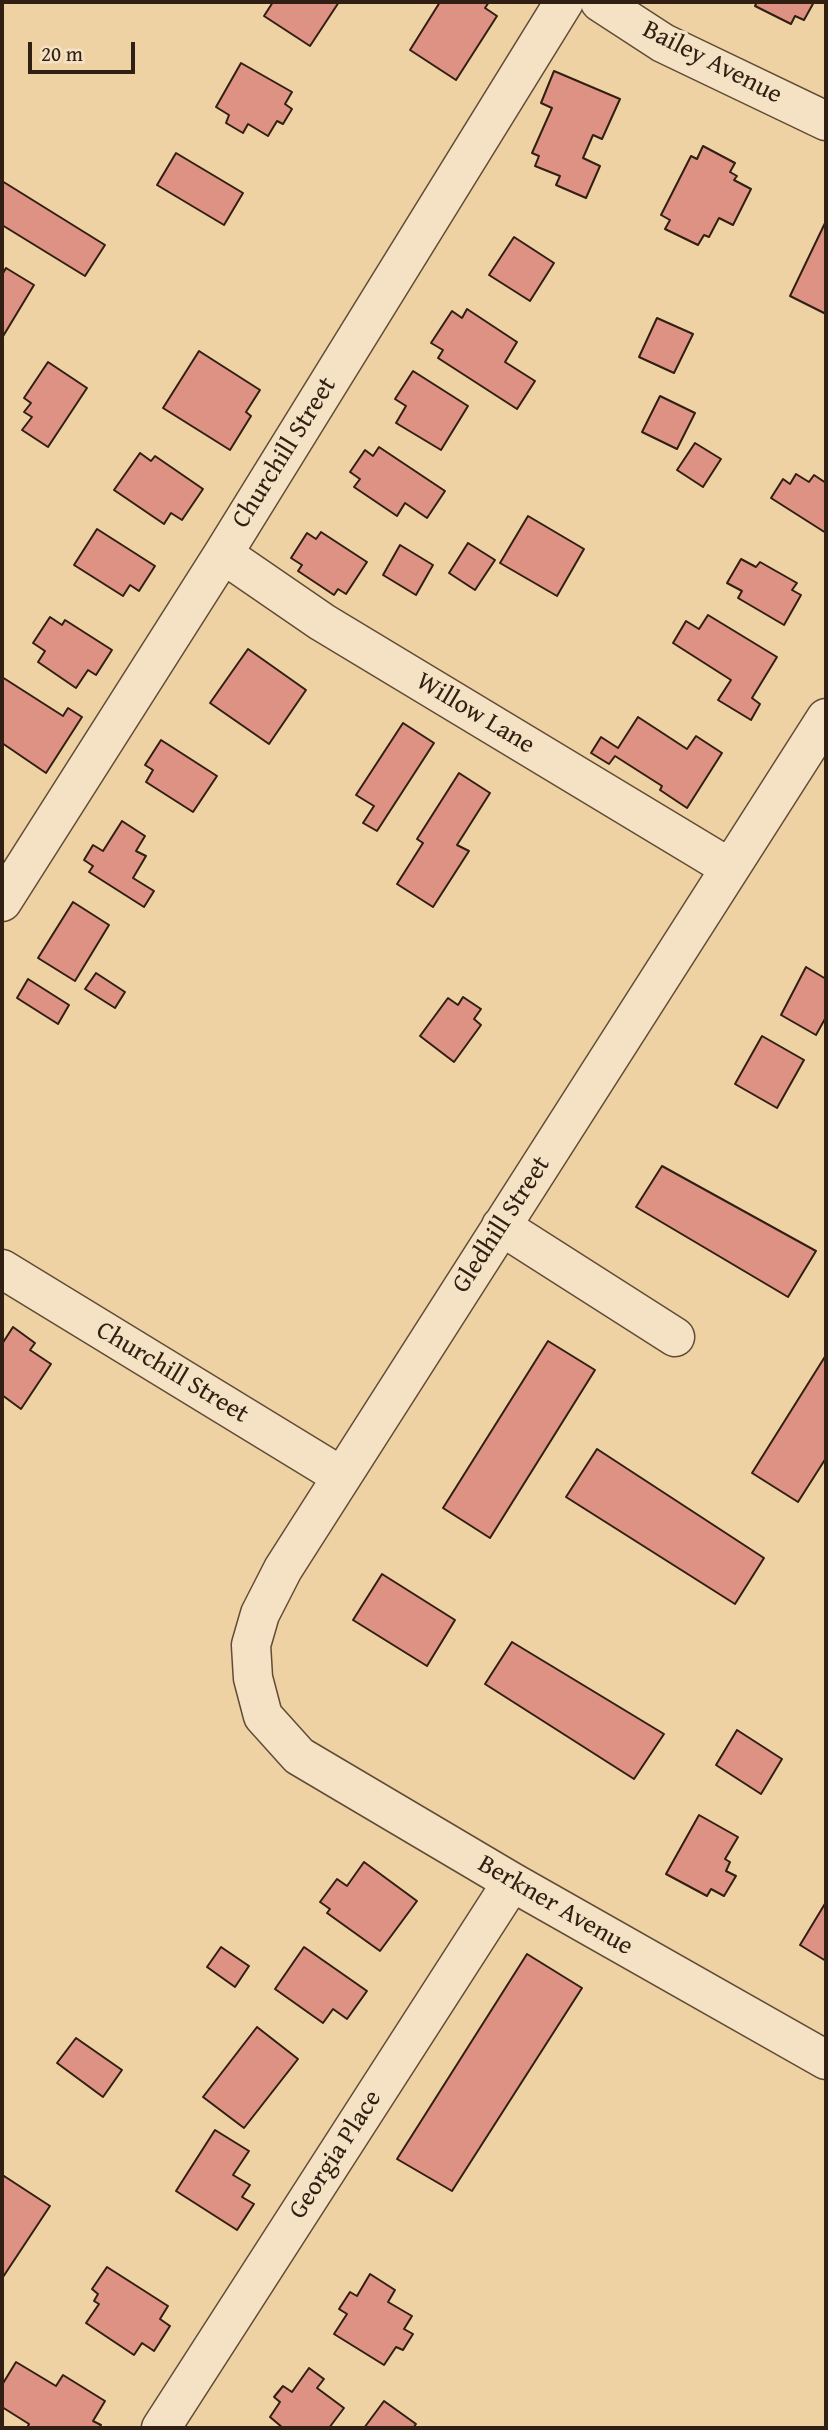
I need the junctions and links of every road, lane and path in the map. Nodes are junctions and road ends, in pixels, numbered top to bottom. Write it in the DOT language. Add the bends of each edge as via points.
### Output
graph roads {
  1 [pos="564,2"];
  2 [pos="600,2"];
  3 [pos="826,121"];
  4 [pos="223,554"];
  5 [pos="826,718"];
  6 [pos="730,868"];
  7 [pos="2,902"];
  8 [pos="501,1226"];
  9 [pos="2,1269"];
  10 [pos="675,1337"];
  11 [pos="341,1476"];
  12 [pos="288,1744"];
  13 [pos="512,1882"];
  14 [pos="826,2060"];
  15 [pos="161,2428"];
  1 -- 4 [label="street, Churchill Street"];
  2 -- 3 [label="street, Bailey Avenue" via="663,43"];
  4 -- 6 [label="street, Willow Lane" via="321,622"];
  4 -- 7 [label="street, Churchill Street"];
  5 -- 6 [label="street, Gledhill Street"];
  6 -- 8 [label="street, Gledhill Street"];
  8 -- 10 [label="street"];
  8 -- 11 [label="street, Gledhill Street"];
  9 -- 11 [label="street, Churchill Street"];
  11 -- 12 [label="street, Gledhill Street" via="283,1569 260,1614 251,1645 262,1716"];
  12 -- 13 [label="street, Berkner Avenue" via="299,1756"];
  13 -- 14 [label="street, Berkner Avenue"];
  13 -- 15 [label="street, Georgia Place"];
}
